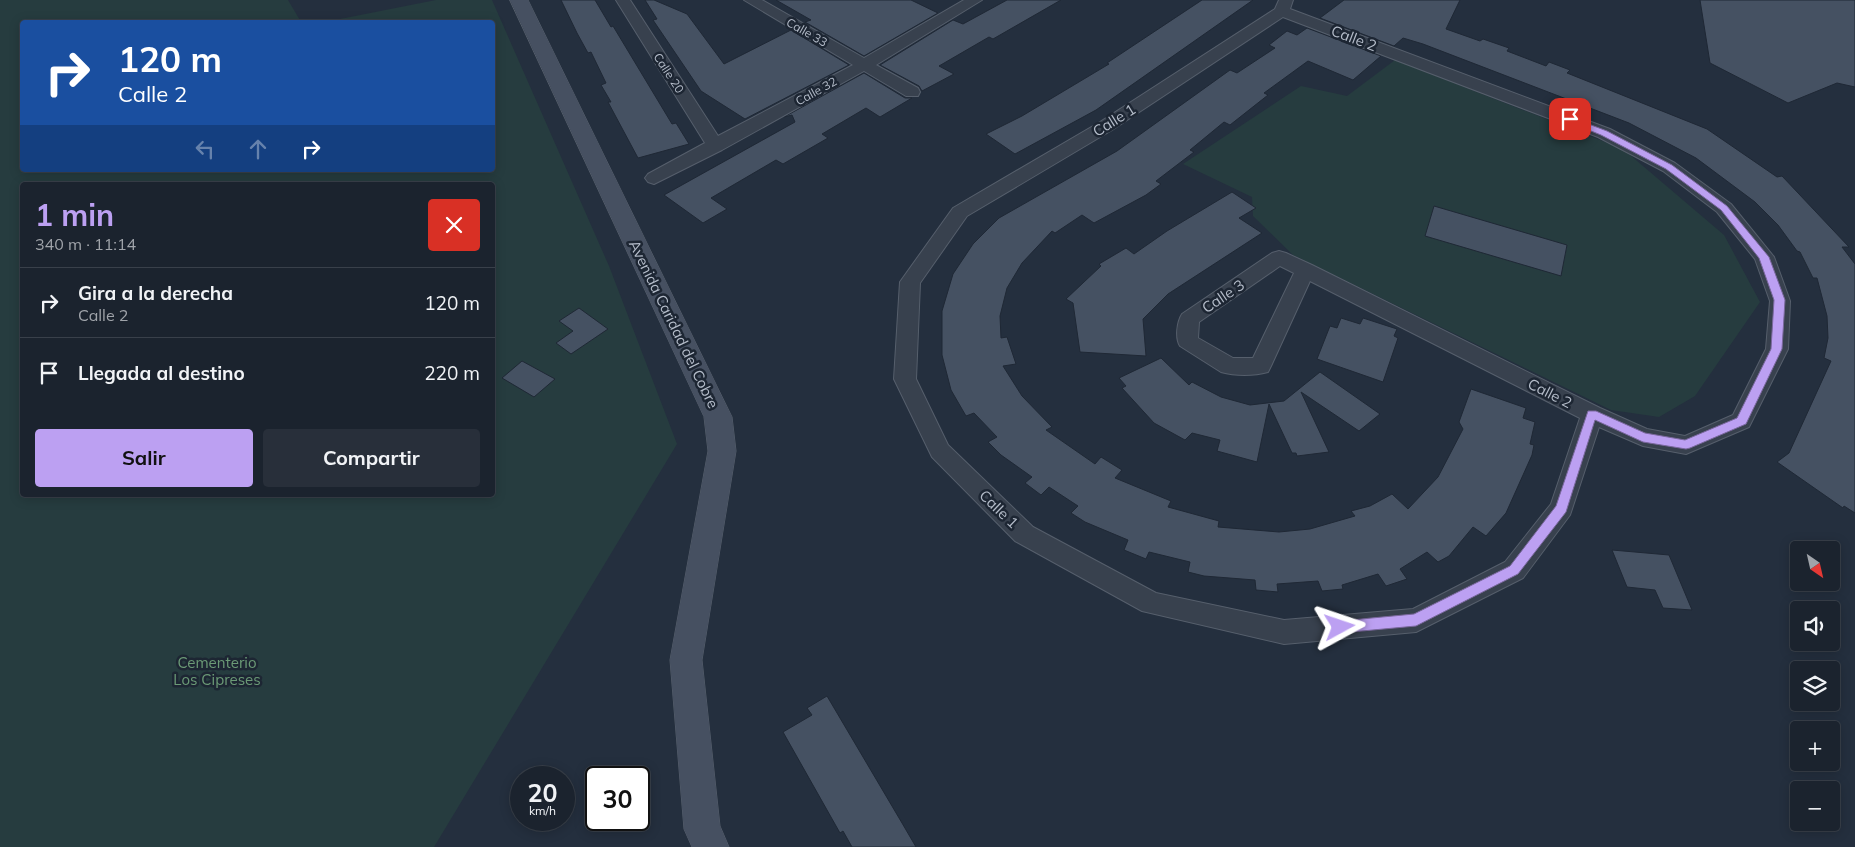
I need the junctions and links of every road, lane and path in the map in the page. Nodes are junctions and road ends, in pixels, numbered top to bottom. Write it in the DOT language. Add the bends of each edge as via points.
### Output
graph roads {
  1 [pos="519,0"];
  2 [pos="623,0"];
  3 [pos="751,0"];
  4 [pos="946,0"];
  5 [pos="968,4"];
  6 [pos="1284,5"];
  7 [pos="864,65"];
  8 [pos="912,92"];
  9 [pos="716,146"];
  10 [pos="654,178"];
  11 [pos="1279,258"];
  12 [pos="1305,270"];
  13 [pos="1592,414"];
  14 [pos="711,847"];
  1 -- 14 [label="street, Avenida Caridad del Cobre" via="718,417 722,451 686,660 702,829"];
  2 -- 9 [label="street, Calle 20"];
  3 -- 7 [label="street, Calle 33"];
  4 -- 5 [label="street"];
  5 -- 7 [label="street, Calle 32"];
  6 -- 13 [label="street, Calle 2" via="1604,133 1669,167 1724,208 1764,257 1780,300 1776,349 1742,421 1686,445 1643,437"];
  6 -- 13 [label="street, Calle 1" via="1106,126 960,212 910,282 905,379 940,451 1024,534 1151,603 1284,632 1416,620 1514,570 1562,508"];
  7 -- 8 [label="street, Calle 33"];
  7 -- 9 [label="street, Calle 32"];
  9 -- 10 [label="street, Calle 32"];
  11 -- 12 [label="street, Calle 2"];
  11 -- 12 [label="street, Calle 3" via="1189,319 1187,341 1229,366 1260,366"];
  12 -- 13 [label="street, Calle 2"];
}
